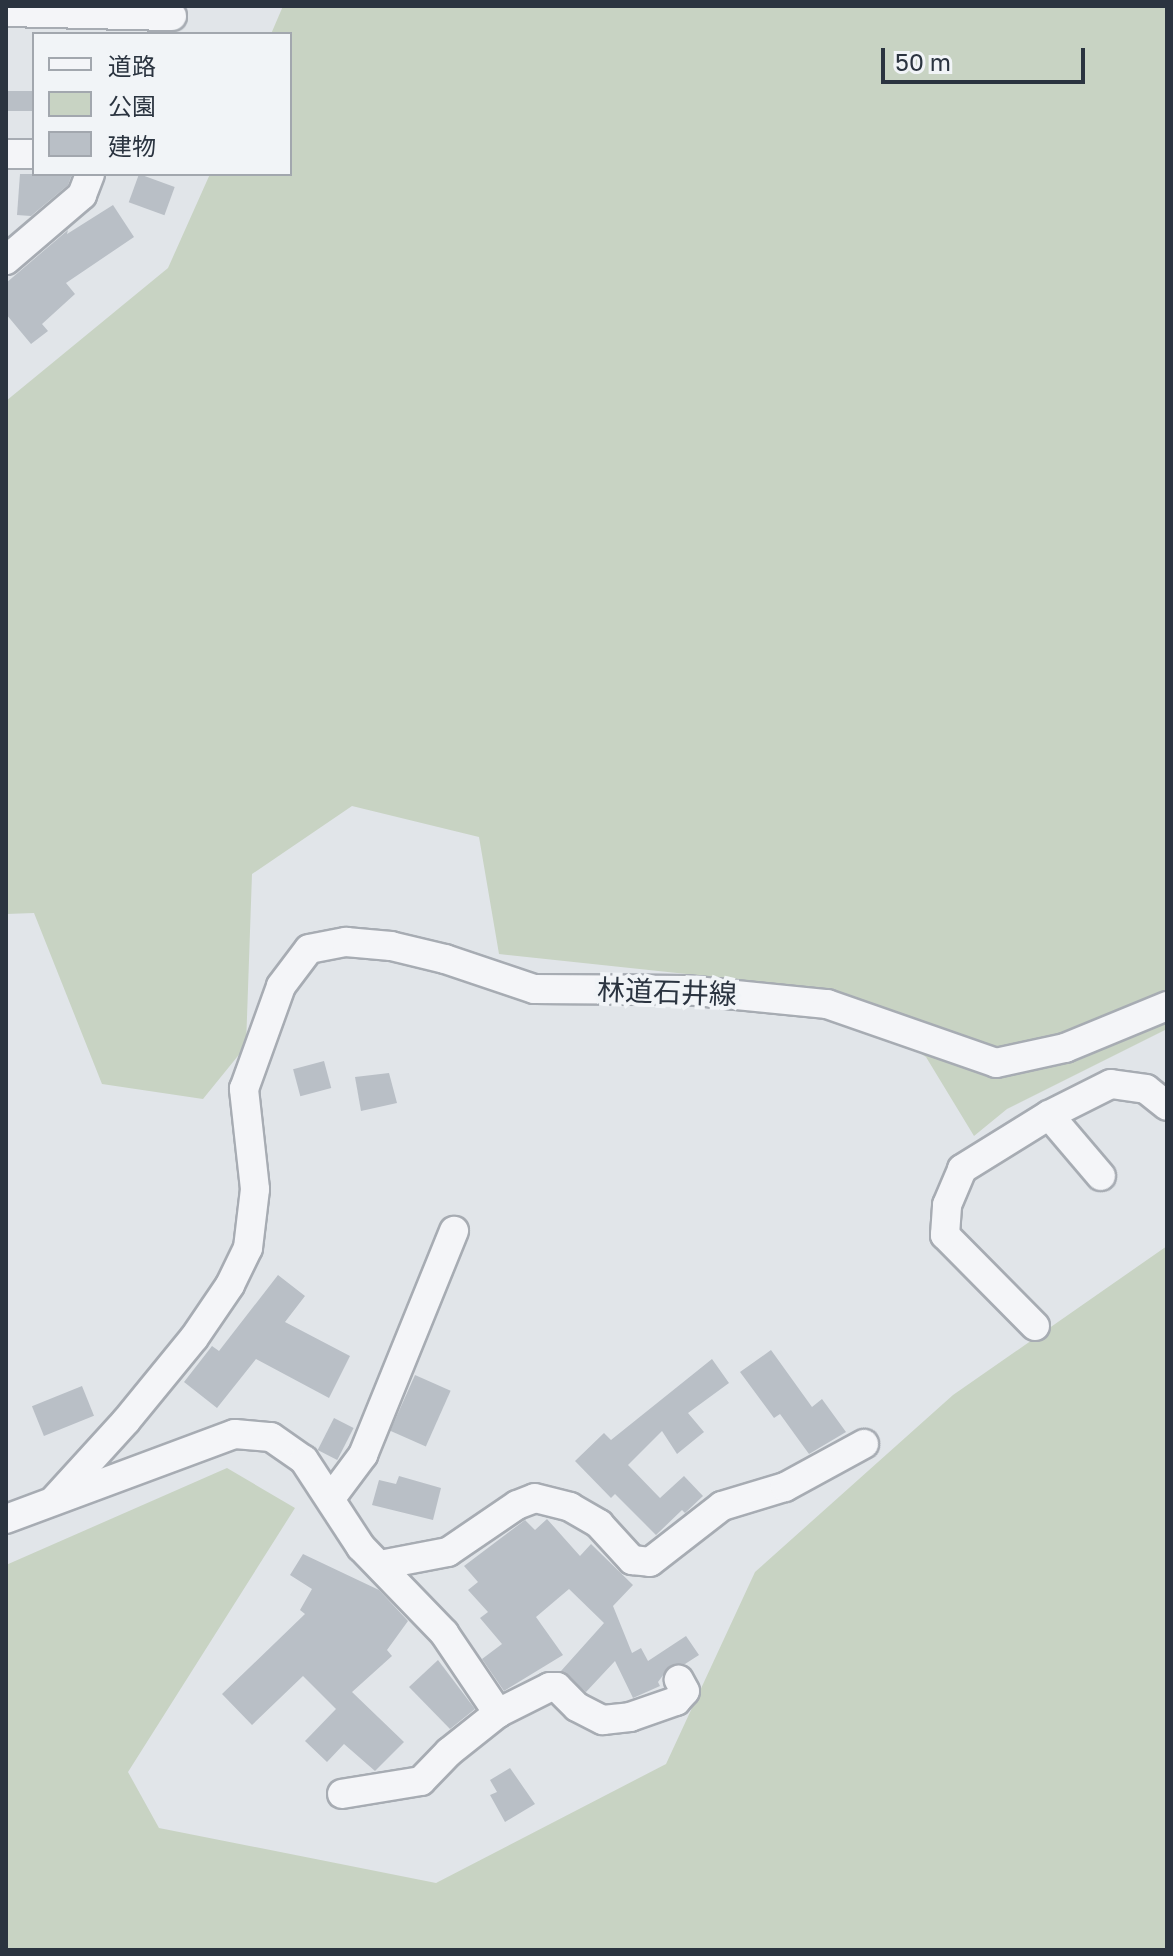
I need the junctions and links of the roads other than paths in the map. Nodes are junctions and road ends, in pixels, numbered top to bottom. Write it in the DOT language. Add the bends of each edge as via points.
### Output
graph roads {
  1 [pos="6,12"];
  2 [pos="169,19"];
  3 [pos="6,154"];
  4 [pos="32,154"];
  5 [pos="89,176"];
  6 [pos="6,260"];
  7 [pos="1167,1006"];
  8 [pos="1167,1106"];
  9 [pos="1049,1115"];
  10 [pos="1101,1176"];
  11 [pos="454,1231"];
  12 [pos="1035,1326"];
  13 [pos="864,1444"];
  14 [pos="331,1498"];
  15 [pos="55,1499"];
  16 [pos="6,1519"];
  17 [pos="380,1565"];
  18 [pos="679,1680"];
  19 [pos="498,1713"];
  20 [pos="342,1794"];
  1 -- 2 [label="street"];
  3 -- 4 [label="street"];
  5 -- 6 [label="street" via="82,195"];
  7 -- 15 [label="street, 林道石井線" via="1065,1048 996,1063 827,1004 686,990 534,989 391,946 346,942 309,949 281,986 244,1089 255,1189 248,1248 194,1338"];
  8 -- 9 [label="street" via="1146,1089 1111,1084"];
  9 -- 10 [label="street"];
  9 -- 12 [label="street" via="962,1169 947,1205 945,1235"];
  11 -- 14 [label="street" via="363,1455"];
  13 -- 17 [label="street" via="785,1487 722,1506 650,1562 632,1560 599,1524 570,1507 535,1498 448,1552"];
  14 -- 15 [label="street" via="304,1460 271,1437 235,1434"];
  14 -- 17 [label="street" via="361,1547"];
  15 -- 16 [label="street"];
  17 -- 19 [label="street" via="444,1633"];
  18 -- 19 [label="street" via="685,1691 676,1701 630,1717 603,1720 577,1707 557,1687"];
  19 -- 20 [label="street" via="421,1781"];
}
